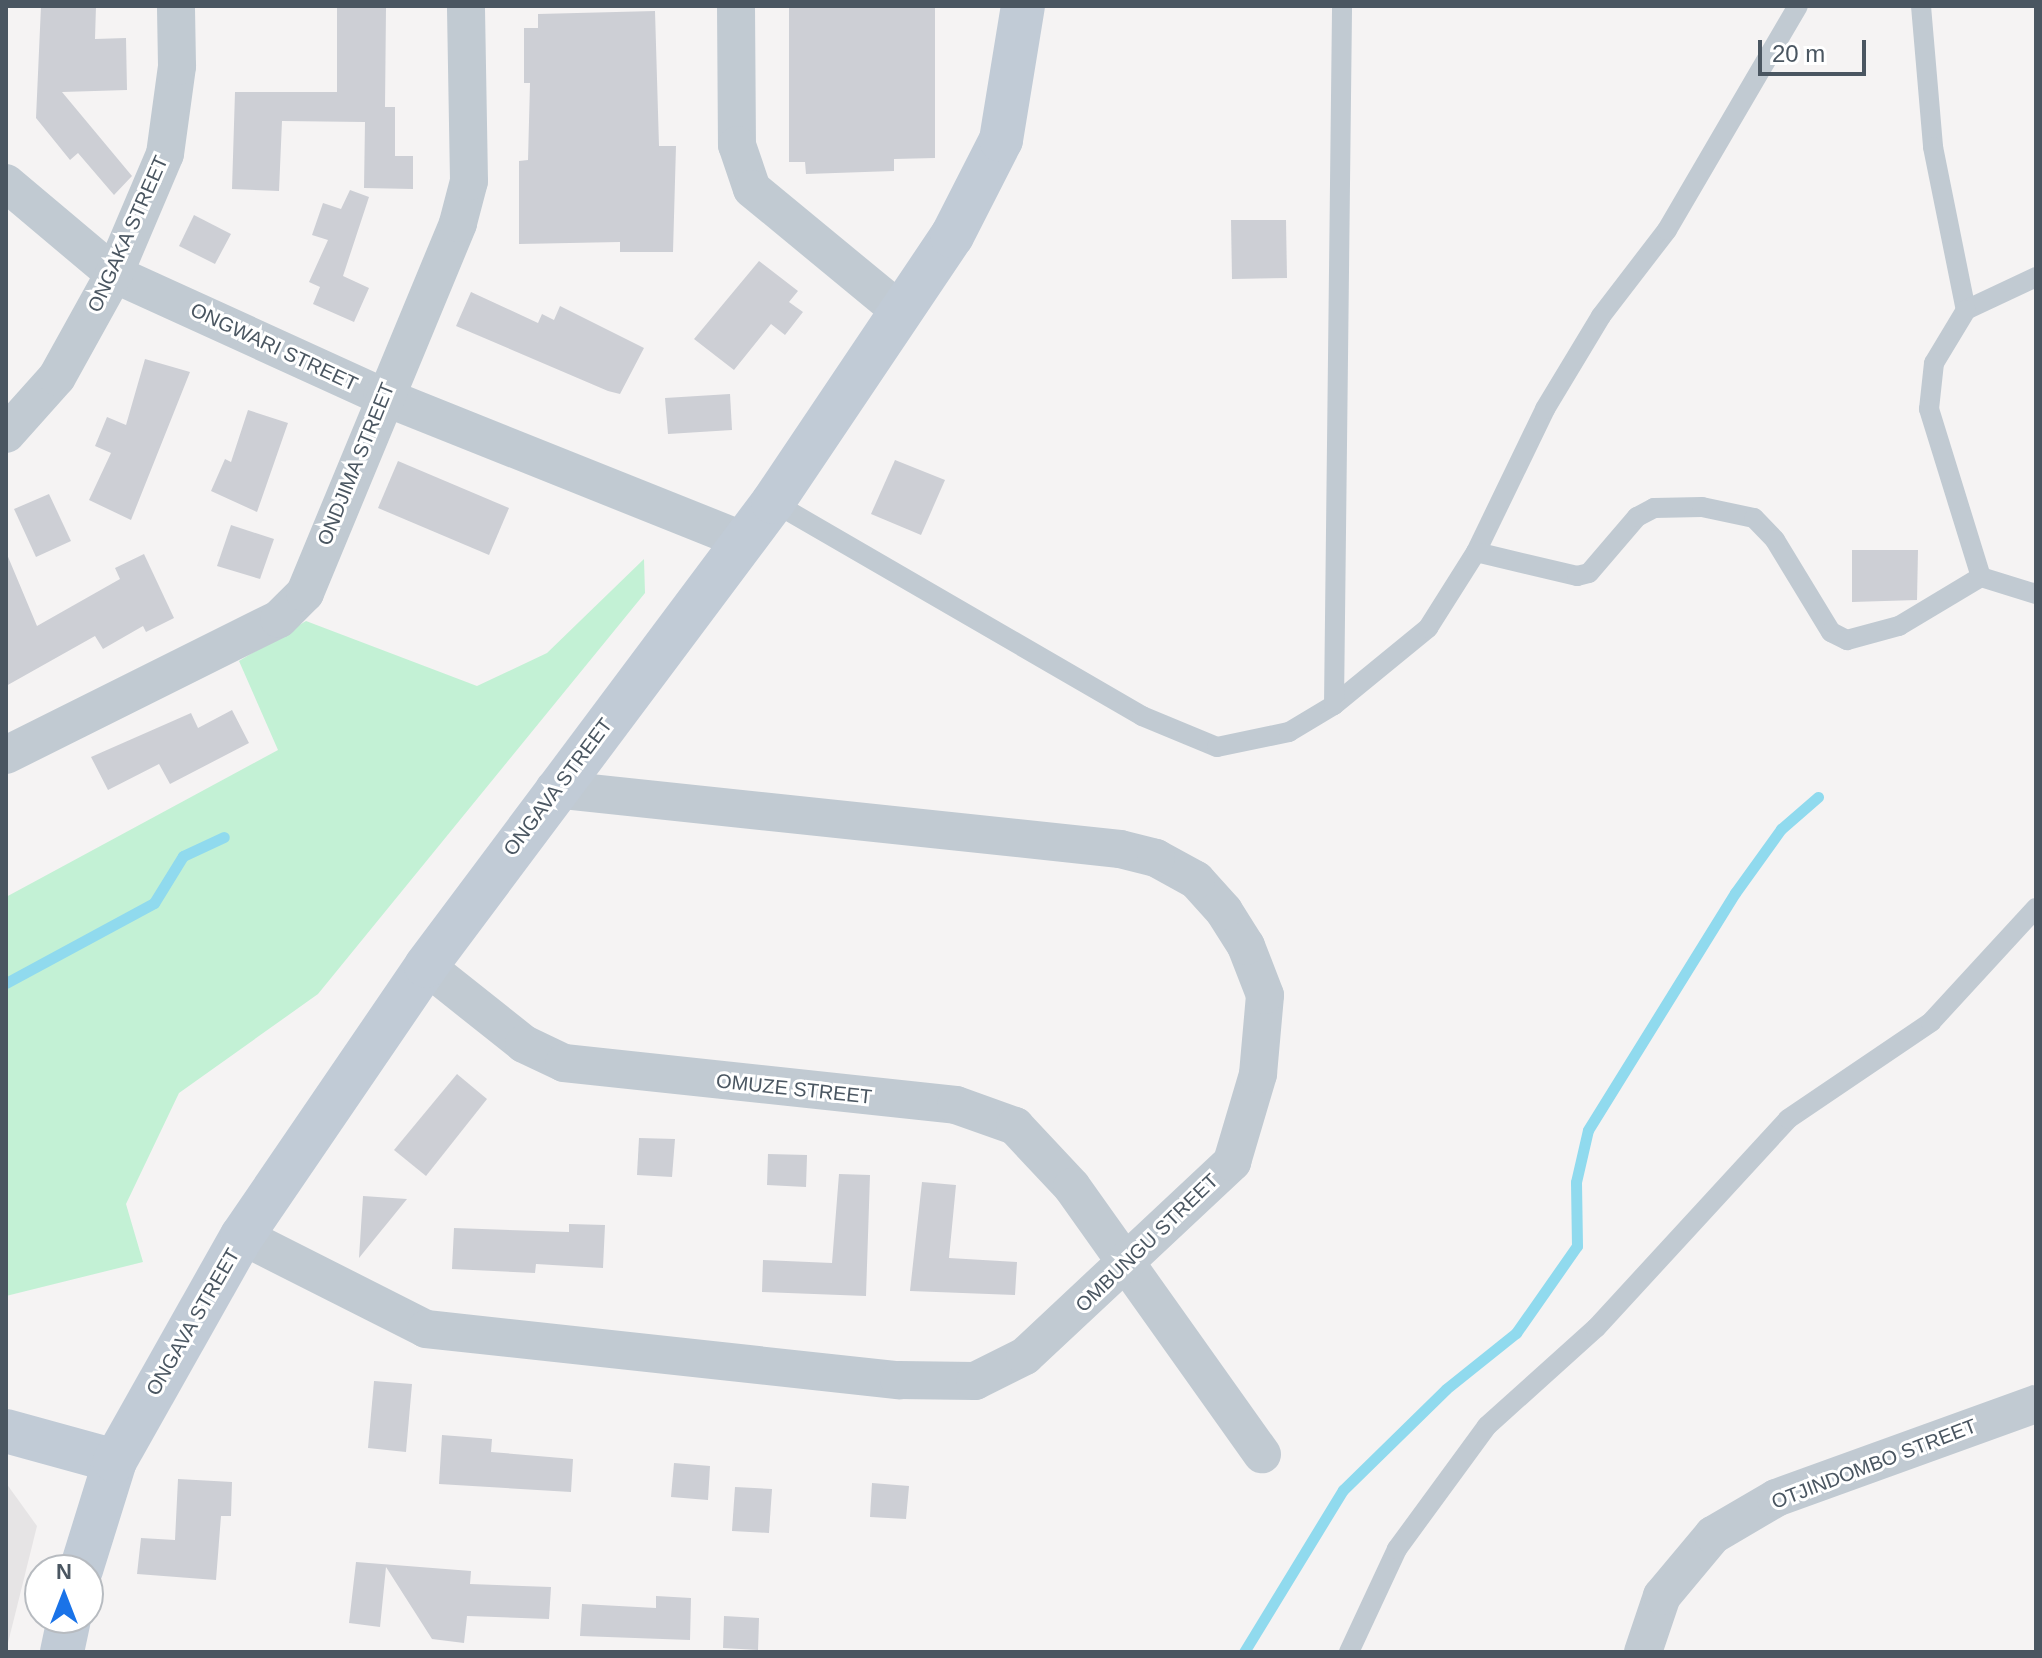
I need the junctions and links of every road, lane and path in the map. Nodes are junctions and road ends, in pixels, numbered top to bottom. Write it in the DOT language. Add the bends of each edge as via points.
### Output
graph roads {
  1 [pos="176,6"];
  2 [pos="466,6"];
  3 [pos="736,6"];
  4 [pos="1023,6"];
  5 [pos="1342,6"];
  6 [pos="1798,6"];
  7 [pos="1921,6"];
  8 [pos="6,183"];
  9 [pos="114,274"];
  10 [pos="2036,277"];
  11 [pos="1966,310"];
  12 [pos="901,312"];
  13 [pos="382,396"];
  14 [pos="6,434"];
  15 [pos="773,502"];
  16 [pos="744,541"];
  17 [pos="1476,552"];
  18 [pos="1981,577"];
  19 [pos="2036,594"];
  20 [pos="1334,705"];
  21 [pos="6,755"];
  22 [pos="554,789"];
  23 [pos="2036,908"];
  24 [pos="426,966"];
  25 [pos="242,1236"];
  26 [pos="1127,1260"];
  27 [pos="2036,1404"];
  28 [pos="6,1431"];
  29 [pos="1262,1454"];
  30 [pos="115,1461"];
  31 [pos="86,1554"];
  32 [pos="1349,1652"];
  33 [pos="1643,1652"];
  1 -- 9 [label="street, ONGAKA STREET" via="171,137"];
  2 -- 13 [label="street, ONDJIMA STREET" via="469,181 458,223"];
  3 -- 12 [label="street" via="737,145 752,189"];
  4 -- 12 [label="street, ONGAVA STREET" via="1001,140 952,236"];
  5 -- 20 [label="lane"];
  6 -- 17 [label="lane" via="1667,230 1601,316 1545,409"];
  7 -- 11 [label="lane" via="1933,147"];
  8 -- 9 [label="street, ONGWARI STREET"];
  9 -- 13 [label="street, ONGWARI STREET"];
  9 -- 14 [label="street, ONGAKA STREET" via="57,377"];
  10 -- 11 [label="lane"];
  11 -- 18 [label="lane" via="1934,363 1929,409"];
  12 -- 15 [label="street, ONGAVA STREET"];
  13 -- 16 [label="street, ONGWARI STREET"];
  13 -- 21 [label="street, ONDJIMA STREET" via="305,593 292,609"];
  15 -- 16 [label="street, ONGAVA STREET"];
  15 -- 20 [label="lane" via="1142,716 1217,747 1289,732"];
  16 -- 22 [label="street, ONGAVA STREET"];
  17 -- 18 [label="lane" via="1577,576 1589,573 1637,517 1654,508 1702,507 1754,518 1775,540 1831,632 1847,640 1899,626"];
  17 -- 20 [label="lane" via="1428,628"];
  18 -- 19 [label="lane"];
  22 -- 24 [label="street, ONGAVA STREET"];
  22 -- 26 [label="street, OMBUNGU STREET" via="1120,849 1156,858 1196,880 1224,911 1260,976 1266,1015 1258,1074 1232,1162"];
  23 -- 32 [label="lane" via="1931,1022 1788,1119 1596,1328 1487,1426 1397,1549"];
  24 -- 25 [label="street, ONGAVA STREET"];
  24 -- 26 [label="street, OMUZE STREET" via="524,1044 564,1063 956,1105 995,1114 1034,1144"];
  25 -- 26 [label="street, OMBUNGU STREET" via="426,1329 899,1380 992,1377 1025,1356"];
  25 -- 30 [label="street, ONGAVA STREET"];
  26 -- 29 [label="street, OMUZE STREET"];
  27 -- 33 [label="street, OTJINDOMBO STREET" via="1776,1498 1713,1535 1662,1596"];
  28 -- 30 [label="street"];
  30 -- 31 [label="street, ONGAVA STREET"];
}
